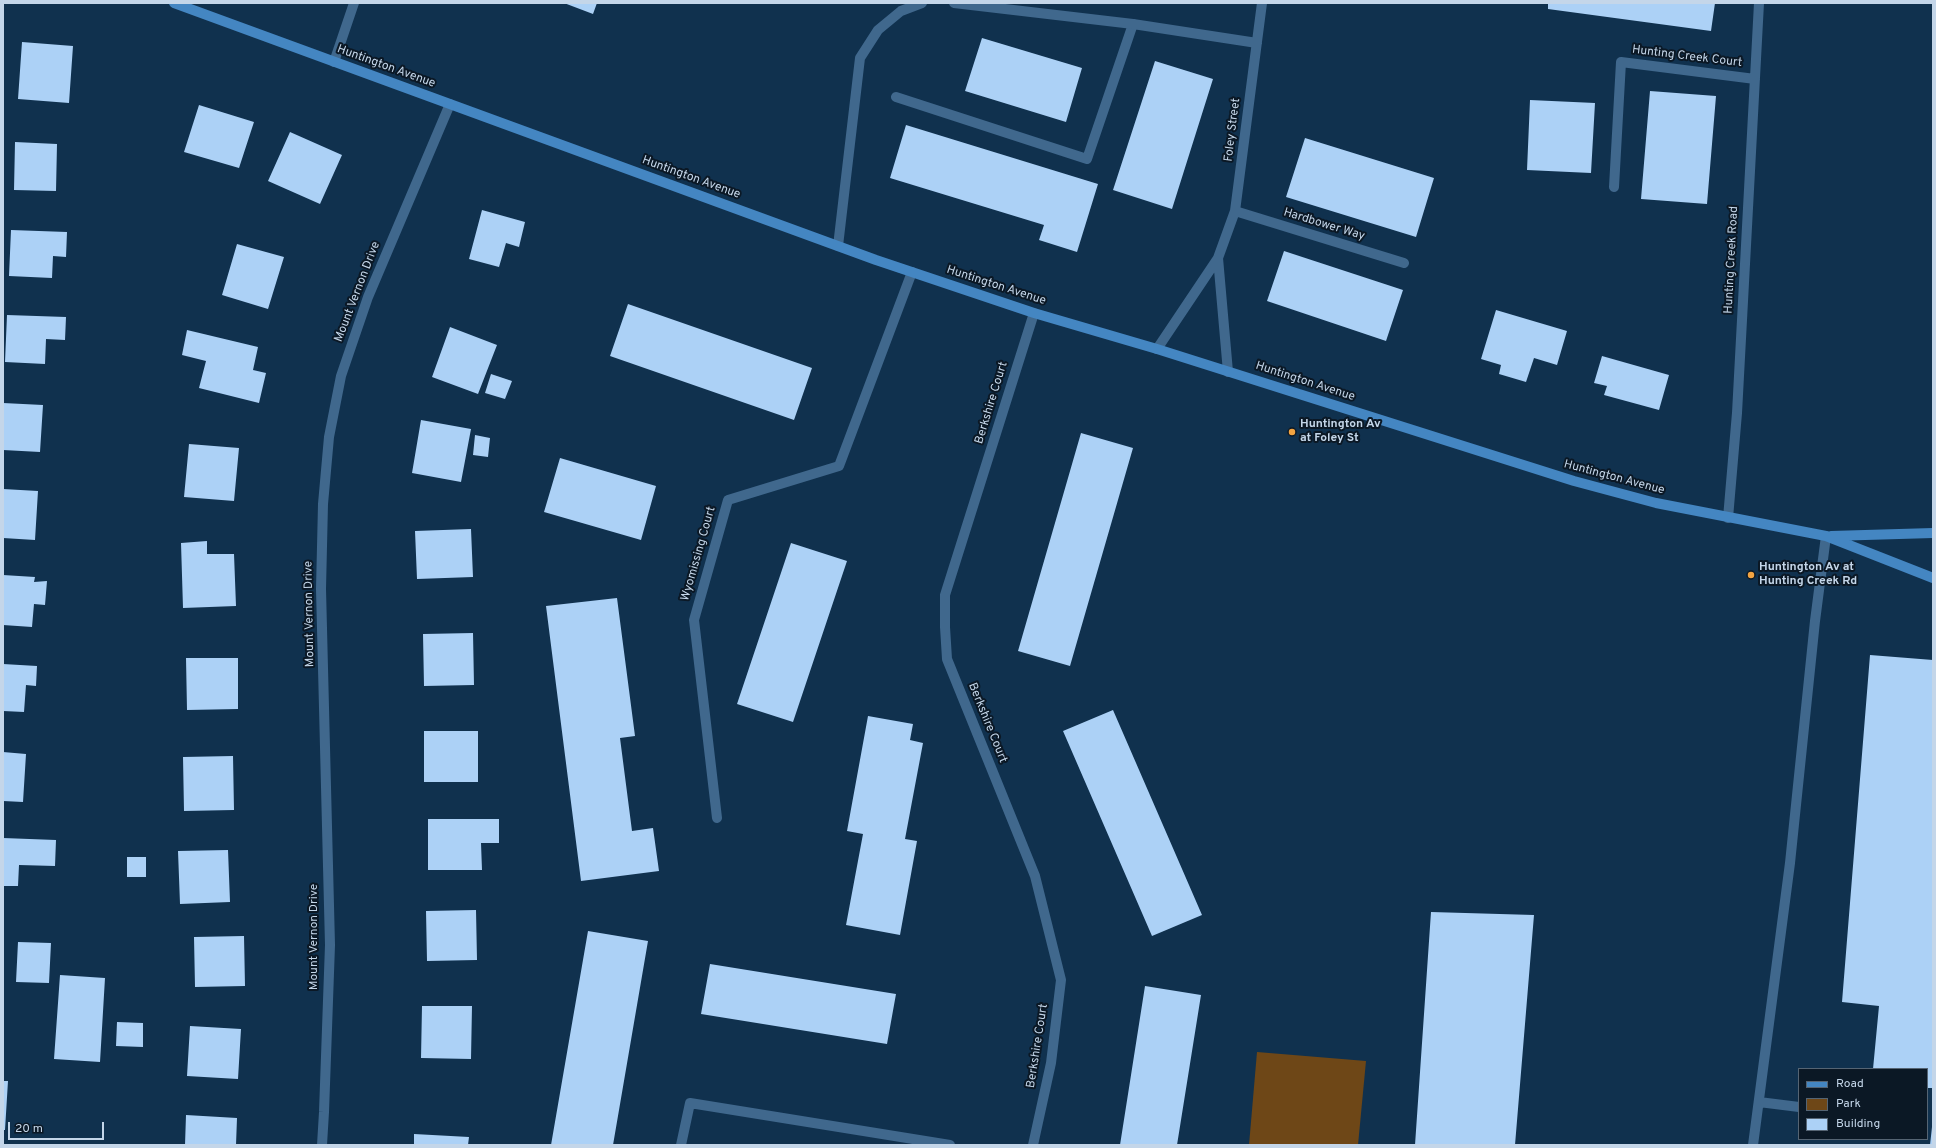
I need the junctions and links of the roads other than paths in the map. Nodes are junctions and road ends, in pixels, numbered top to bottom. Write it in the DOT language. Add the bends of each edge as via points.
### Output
graph roads {
  1 [pos="174,3"];
  2 [pos="354,3"];
  3 [pos="922,3"];
  4 [pos="952,3"];
  5 [pos="1262,3"];
  6 [pos="1759,3"];
  7 [pos="1133,24"];
  8 [pos="1257,43"];
  9 [pos="334,62"];
  10 [pos="1755,79"];
  11 [pos="896,96"];
  12 [pos="450,104"];
  13 [pos="1614,188"];
  14 [pos="1235,211"];
  15 [pos="838,246"];
  16 [pos="1218,258"];
  17 [pos="1404,263"];
  18 [pos="912,272"];
  19 [pos="1034,313"];
  20 [pos="1157,349"];
  21 [pos="1228,372"];
  22 [pos="1728,518"];
  23 [pos="1933,533"];
  24 [pos="1826,536"];
  25 [pos="1933,578"];
  26 [pos="717,818"];
  27 [pos="1758,1102"];
  28 [pos="1798,1107"];
  29 [pos="322,1145"];
  30 [pos="682,1145"];
  31 [pos="950,1145"];
  32 [pos="1033,1145"];
  33 [pos="1753,1145"];
  1 -- 9 [label="main road, Huntington Avenue"];
  2 -- 9 [label="street"];
  3 -- 15 [label="street" via="901,11 878,30 860,58"];
  4 -- 7 [label="street"];
  5 -- 8 [label="street, Foley Street"];
  6 -- 10 [label="street, Hunting Creek Road"];
  7 -- 8 [label="street"];
  7 -- 11 [label="street" via="1087,159"];
  8 -- 14 [label="street, Foley Street"];
  9 -- 12 [label="main road, Huntington Avenue"];
  10 -- 13 [label="street, Hunting Creek Court" via="1622,62"];
  10 -- 22 [label="street, Hunting Creek Road" via="1737,412"];
  12 -- 15 [label="main road, Huntington Avenue"];
  12 -- 29 [label="street, Mount Vernon Drive" via="368,297 340,376 329,437 323,504 321,589 330,945"];
  14 -- 16 [label="street, Foley Street"];
  14 -- 17 [label="street, Hardbower Way"];
  15 -- 18 [label="main road, Huntington Avenue"];
  16 -- 20 [label="street, Foley Street"];
  16 -- 21 [label="street, Foley Street"];
  18 -- 19 [label="main road, Huntington Avenue"];
  18 -- 26 [label="street, Wyomissing Court" via="839,466 728,500 694,620"];
  19 -- 20 [label="main road, Huntington Avenue"];
  19 -- 32 [label="street, Berkshire Court" via="946,595 945,627 947,659 1034,876 1062,980 1051,1063"];
  20 -- 21 [label="main road, Huntington Avenue"];
  21 -- 22 [label="main road, Huntington Avenue" via="1574,481 1656,504"];
  22 -- 24 [label="main road, Huntington Avenue"];
  23 -- 24 [label="main road, Huntington Avenue"];
  24 -- 25 [label="main road, Huntington Avenue"];
  24 -- 27 [label="street" via="1790,863"];
  27 -- 28 [label="street"];
  27 -- 33 [label="street"];
  30 -- 31 [label="street" via="690,1103"];
}
